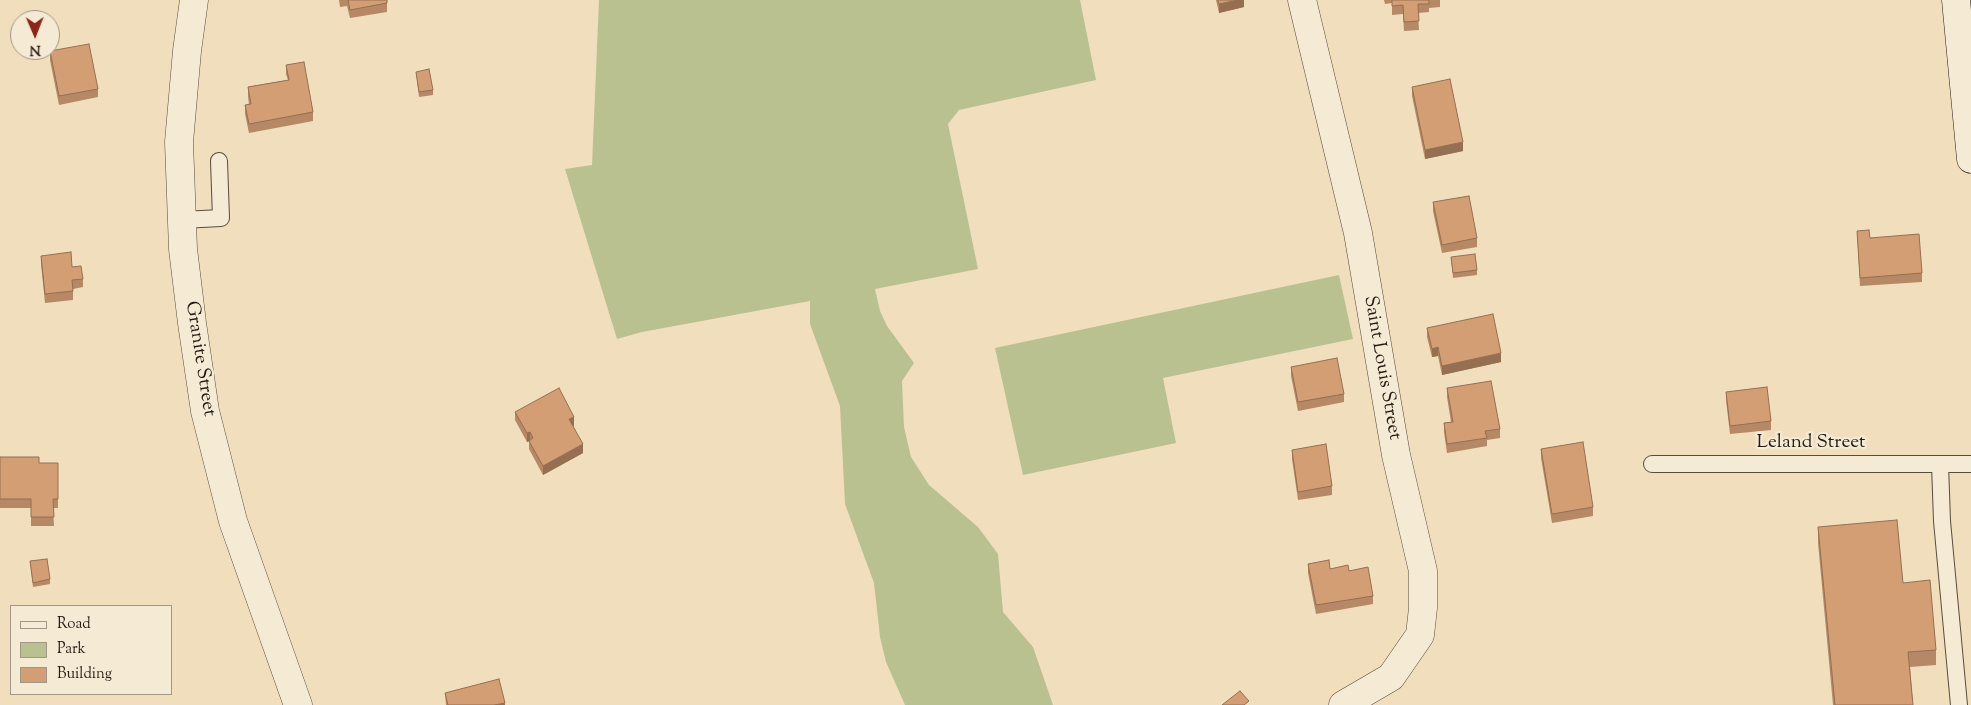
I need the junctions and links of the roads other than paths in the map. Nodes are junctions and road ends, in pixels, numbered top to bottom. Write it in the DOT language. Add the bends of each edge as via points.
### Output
graph roads {
  1 [pos="194,0"];
  2 [pos="1302,0"];
  3 [pos="1956,0"];
  4 [pos="1971,159"];
  5 [pos="220,161"];
  6 [pos="182,220"];
  7 [pos="1652,464"];
  8 [pos="1940,464"];
  9 [pos="1971,464"];
  10 [pos="298,705"];
  11 [pos="1343,705"];
  12 [pos="1959,705"];
  1 -- 6 [label="street, Granite Street" via="179,142"];
  2 -- 11 [label="street, Saint Louis Street" via="1358,233 1396,456 1423,571 1420,635 1391,677"];
  3 -- 4 [label="street"];
  5 -- 6 [label="lane" via="222,218"];
  6 -- 10 [label="street, Granite Street" via="184,258 206,411 233,521"];
  7 -- 8 [label="lane, Leland Street"];
  8 -- 9 [label="lane, Leland Street"];
  8 -- 12 [label="lane"];
}
